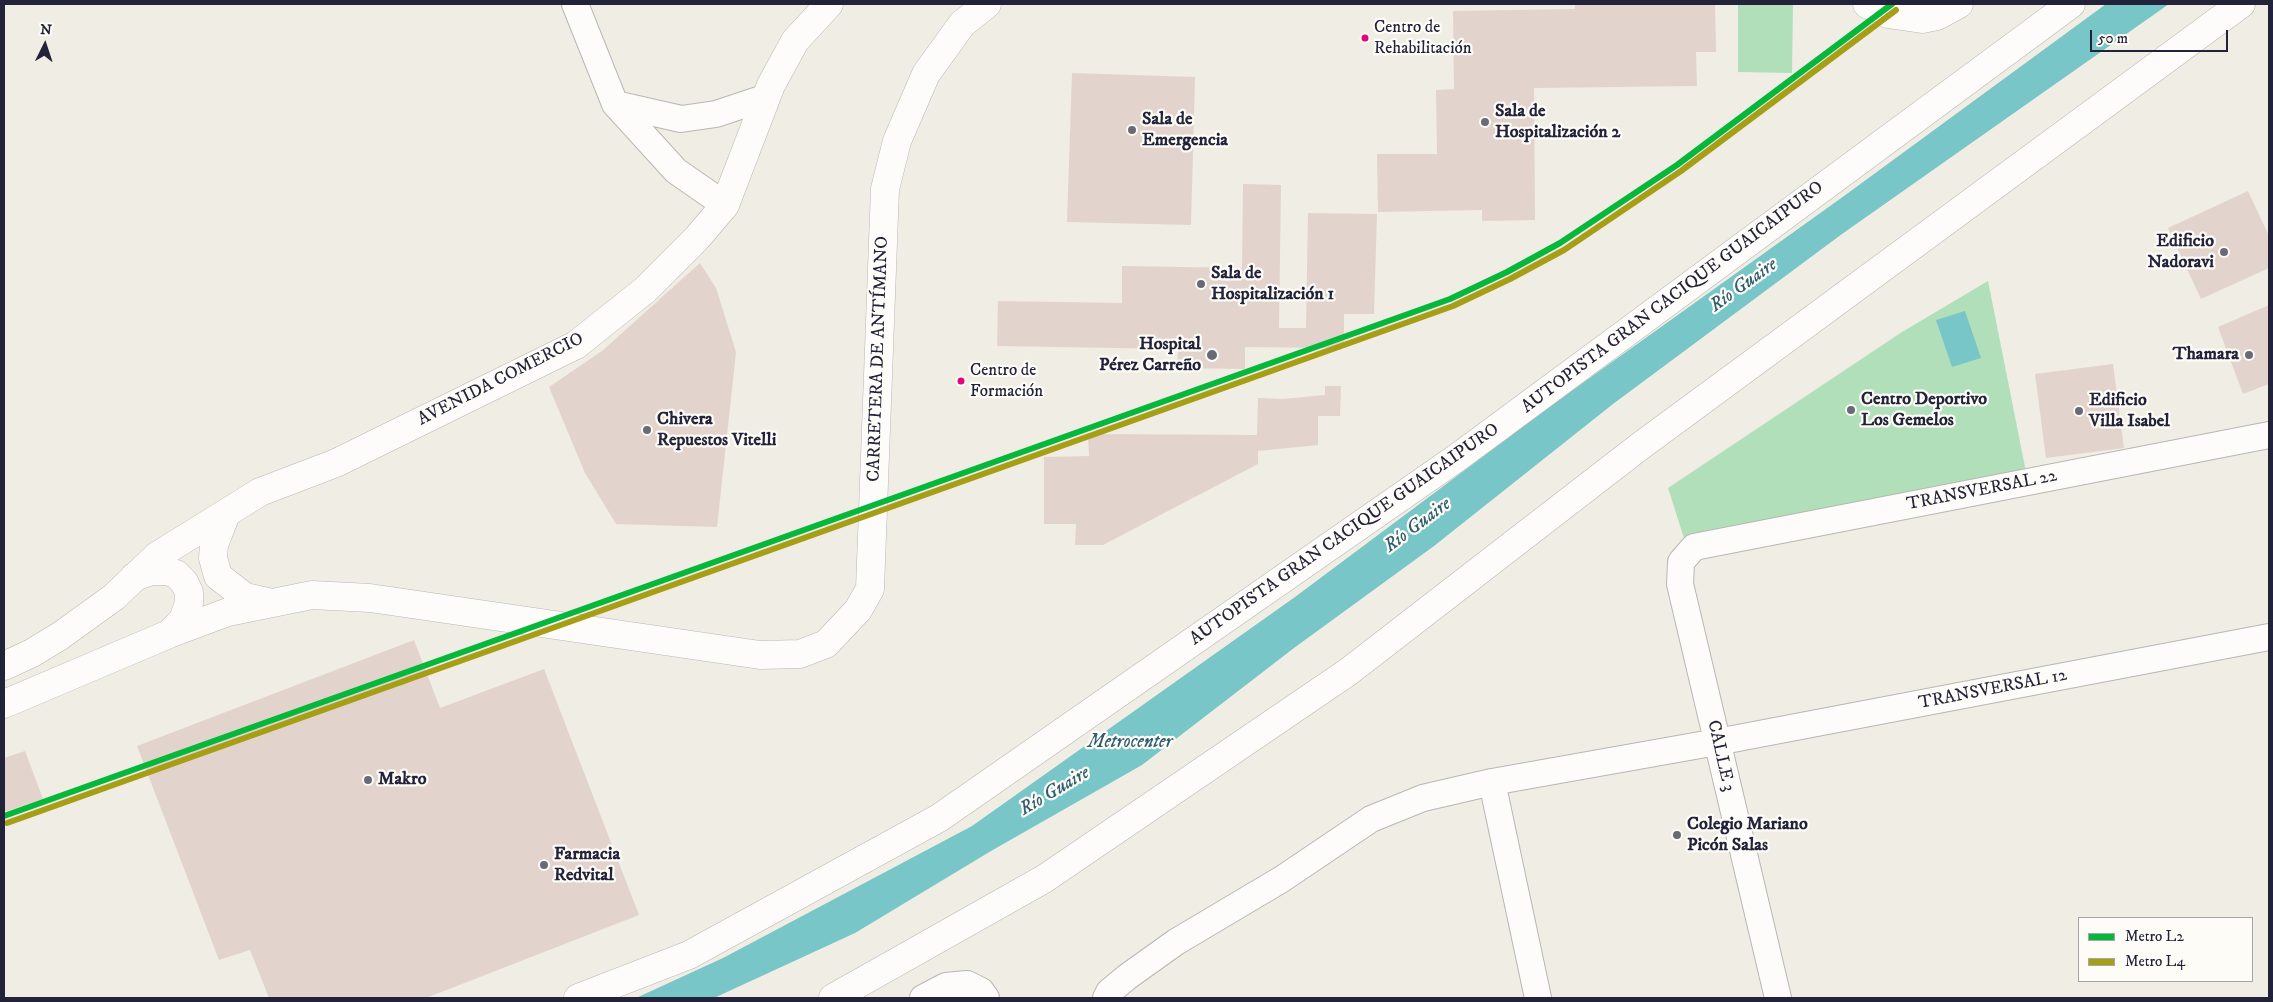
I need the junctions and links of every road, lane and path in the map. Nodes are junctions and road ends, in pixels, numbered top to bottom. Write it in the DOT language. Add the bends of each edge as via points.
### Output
graph roads {
  1 [pos="575,4"];
  2 [pos="829,4"];
  3 [pos="987,4"];
  4 [pos="1867,4"];
  5 [pos="1959,4"];
  6 [pos="2071,4"];
  7 [pos="2261,4"];
  8 [pos="2234,9"];
  9 [pos="767,97"];
  10 [pos="615,104"];
  11 [pos="725,206"];
  12 [pos="2269,435"];
  13 [pos="226,514"];
  14 [pos="1694,547"];
  15 [pos="134,576"];
  16 [pos="267,602"];
  17 [pos="169,634"];
  18 [pos="2269,637"];
  19 [pos="4,666"];
  20 [pos="4,704"];
  21 [pos="1717,742"];
  22 [pos="1492,782"];
  23 [pos="578,998"];
  24 [pos="832,998"];
  25 [pos="923,998"];
  26 [pos="986,998"];
  27 [pos="1106,998"];
  28 [pos="1538,998"];
  29 [pos="1778,998"];
  1 -- 10 [label="street"];
  2 -- 9 [label="main road, AVENIDA COMERCIO" via="795,41"];
  3 -- 16 [label="main road, CARRETERA DE ANTÍMANO" via="962,24 926,74 897,140 885,189 870,589 858,610 826,644 800,654 760,655 370,598 312,595"];
  4 -- 5 [label="main road" via="1888,14 1922,19 1937,16"];
  6 -- 23 [label="main road, AUTOPISTA GRAN CACIQUE GUAICAIPURO" via="1458,457 939,818 689,955"];
  7 -- 8 [label="main road"];
  8 -- 24 [label="main road" via="1639,447 1348,672 1044,879"];
  9 -- 10 [label="street" via="716,114 681,119"];
  9 -- 11 [label="main road, AVENIDA COMERCIO"];
  10 -- 11 [label="street" via="676,171"];
  11 -- 13 [label="main road, AVENIDA COMERCIO" via="645,290 576,346 336,462 260,492"];
  12 -- 14 [label="street, TRANSVERSAL 22"];
  13 -- 15 [label="main road, AVENIDA COMERCIO" via="188,535"];
  13 -- 16 [label="main road" via="214,545 213,558 218,576 246,597"];
  14 -- 21 [label="street, CALLE 3" via="1681,562 1680,584"];
  15 -- 17 [label="main road" via="167,571 184,582 189,592 189,603 183,620"];
  15 -- 19 [label="main road, AVENIDA COMERCIO" via="114,597 60,636"];
  16 -- 17 [label="main road, CARRETERA DE ANTÍMANO" via="228,612"];
  17 -- 20 [label="main road, CARRETERA DE ANTÍMANO"];
  18 -- 21 [label="street, TRANSVERSAL 12"];
  21 -- 22 [label="street, TRANSVERSAL 12"];
  21 -- 29 [label="street, CALLE 3"];
  22 -- 27 [label="street, TRANSVERSAL 12" via="1423,798 1371,819 1282,879 1176,942 1127,977"];
  22 -- 28 [label="street"];
  25 -- 26 [label="street" via="946,986 967,984 982,991"];
}
